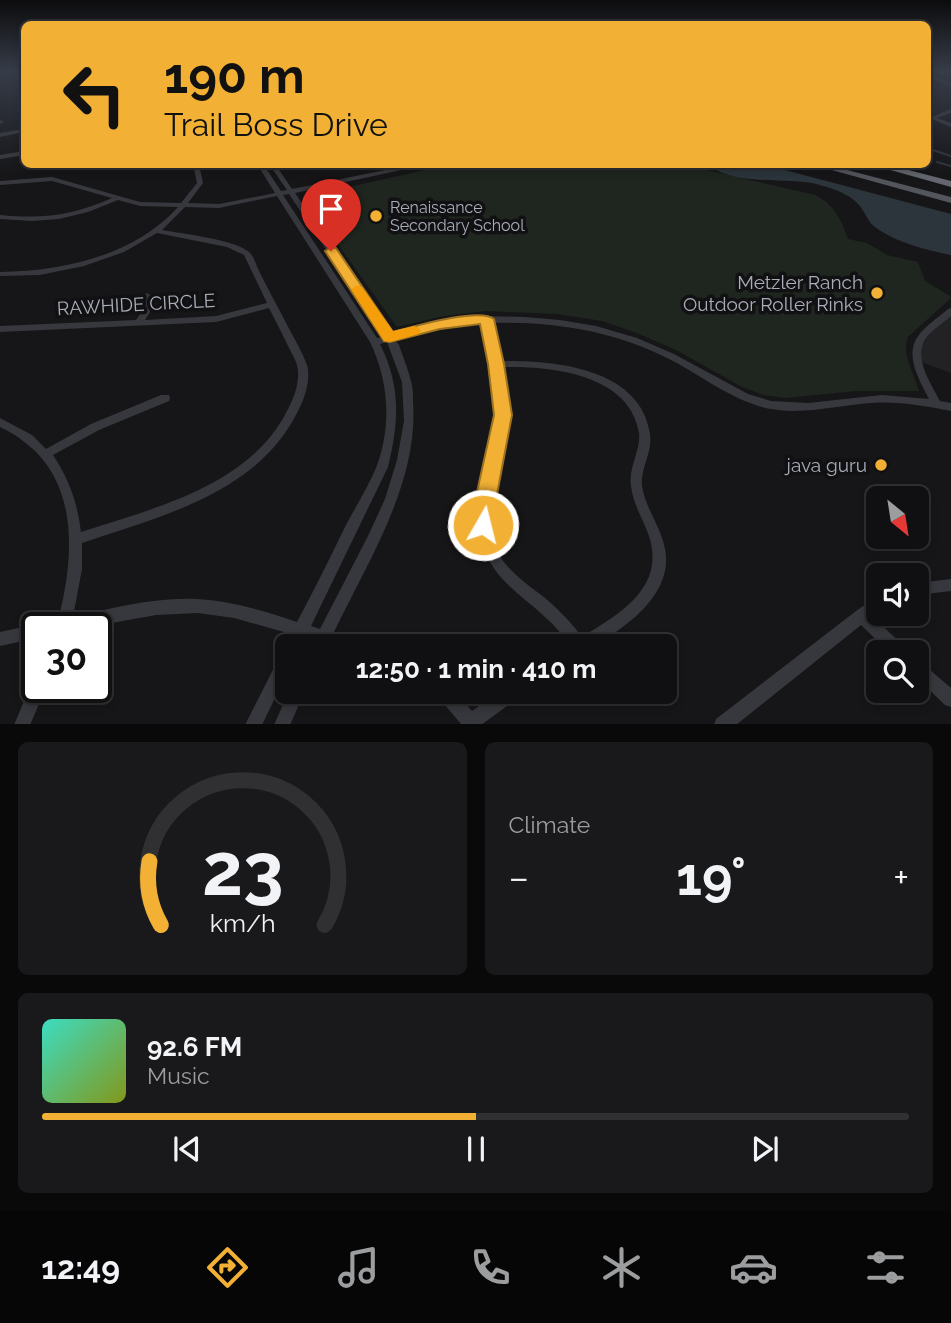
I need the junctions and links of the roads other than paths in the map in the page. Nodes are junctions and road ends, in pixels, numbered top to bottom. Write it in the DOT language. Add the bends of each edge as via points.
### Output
graph roads {
  1 [pos="951,111"];
  2 [pos="951,125"];
  3 [pos="21,132"];
  4 [pos="0,135"];
  5 [pos="21,154"];
  6 [pos="0,157"];
  7 [pos="263,168"];
  8 [pos="275,168"];
  9 [pos="408,168"];
  10 [pos="828,168"];
  11 [pos="889,168"];
  12 [pos="911,168"];
  13 [pos="197,169"];
  14 [pos="951,178"];
  15 [pos="0,183"];
  16 [pos="951,184"];
  17 [pos="292,193"];
  18 [pos="281,195"];
  19 [pos="115,199"];
  20 [pos="951,200"];
  21 [pos="181,206"];
  22 [pos="0,217"];
  23 [pos="156,231"];
  24 [pos="0,274"];
  25 [pos="147,296"];
  26 [pos="272,304"];
  27 [pos="951,311"];
  28 [pos="486,319"];
  29 [pos="139,322"];
  30 [pos="0,329"];
  31 [pos="390,337"];
  32 [pos="375,342"];
  33 [pos="496,364"];
  34 [pos="165,398"];
  35 [pos="936,404"];
  36 [pos="951,407"];
  37 [pos="0,422"];
  38 [pos="46,454"];
  39 [pos="78,539"];
  40 [pos="951,585"];
  41 [pos="929,588"];
  42 [pos="64,612"];
  43 [pos="866,612"];
  44 [pos="861,616"];
  45 [pos="112,617"];
  46 [pos="300,631"];
  47 [pos="21,634"];
  48 [pos="299,634"];
  49 [pos="306,634"];
  50 [pos="325,634"];
  51 [pos="571,634"];
  52 [pos="599,634"];
  53 [pos="0,639"];
  54 [pos="887,640"];
  55 [pos="929,679"];
  56 [pos="275,681"];
  57 [pos="951,699"];
  58 [pos="31,703"];
  59 [pos="292,704"];
  60 [pos="455,704"];
  61 [pos="496,704"];
  62 [pos="472,723"];
  63 [pos="22,724"];
  64 [pos="253,724"];
  65 [pos="282,724"];
  66 [pos="722,724"];
  1 -- 2 [label="street" via="932,118"];
  3 -- 4 [label="street"];
  5 -- 6 [label="street"];
  7 -- 18 [label="street"];
  8 -- 17 [label="street"];
  9 -- 17 [label="street"];
  10 -- 20 [label="main road"];
  11 -- 16 [label="highway"];
  12 -- 14 [label="highway"];
  13 -- 21 [label="street" via="200,183"];
  15 -- 19 [label="street" via="58,180"];
  17 -- 18 [label="street"];
  17 -- 31 [label="street"];
  18 -- 21 [label="street" via="230,205"];
  18 -- 32 [label="street"];
  19 -- 21 [label="street"];
  19 -- 22 [label="street" via="58,219"];
  21 -- 23 [label="street"];
  23 -- 24 [label="street" via="89,260 48,270"];
  23 -- 26 [label="street" via="242,250 255,265"];
  25 -- 29 [label="street" via="149,307"];
  26 -- 29 [label="street, RAWHIDE CIRCLE" via="216,319"];
  26 -- 39 [label="street" via="297,352 303,378 295,410 270,445 239,473 207,491"];
  27 -- 35 [label="street" via="916,348"];
  28 -- 31 [label="street"];
  28 -- 33 [label="street"];
  28 -- 35 [label="street" via="550,321 622,337 679,360 737,393 772,405 800,407 875,399"];
  29 -- 30 [label="street, RAWHIDE CIRCLE"];
  31 -- 32 [label="street"];
  31 -- 50 [label="street" via="410,390 405,456"];
  32 -- 46 [label="street" via="392,394 387,450 375,484"];
  33 -- 51 [label="street" via="503,415 483,510 486,542 500,569"];
  33 -- 52 [label="street" via="527,362 587,373 622,394 638,412 645,436 635,481 659,550 658,575 642,602"];
  34 -- 38 [label="street" via="95,427"];
  35 -- 36 [label="street"];
  37 -- 38 [label="street"];
  38 -- 39 [label="street" via="71,500"];
  39 -- 42 [label="street"];
  40 -- 41 [label="street"];
  43 -- 44 [label="street"];
  44 -- 54 [label="street"];
  44 -- 66 [label="street"];
  45 -- 46 [label="street" via="181,606 218,608"];
  46 -- 48 [label="street"];
  46 -- 49 [label="street"];
  47 -- 53 [label="street"];
  55 -- 57 [label="street"];
  56 -- 64 [label="street"];
  58 -- 63 [label="street"];
  59 -- 65 [label="street"];
  60 -- 62 [label="street"];
  61 -- 62 [label="street"];
}
